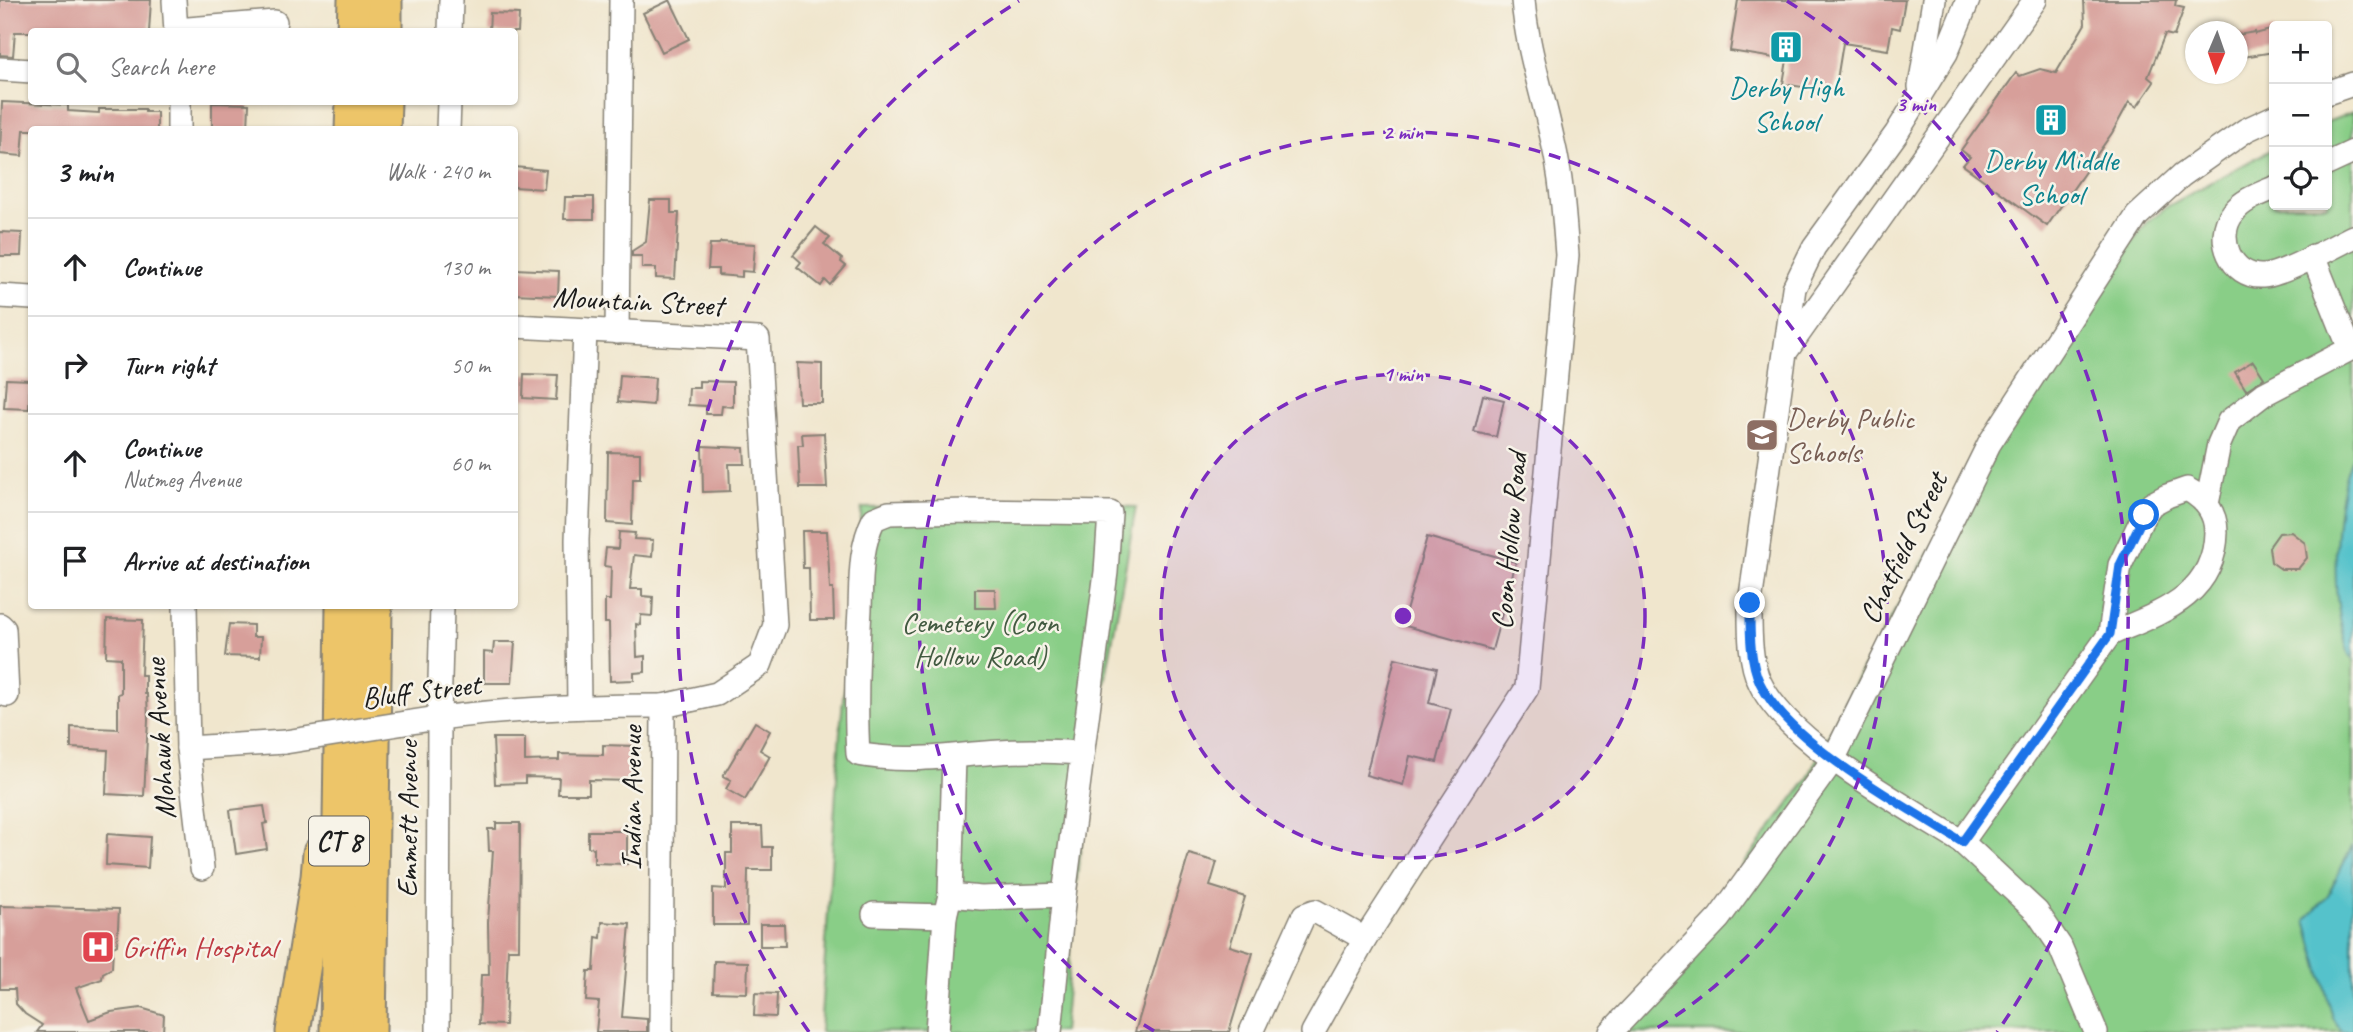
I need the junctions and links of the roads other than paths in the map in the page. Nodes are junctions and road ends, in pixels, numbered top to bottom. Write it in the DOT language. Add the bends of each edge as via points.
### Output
graph roads {
  1 [pos="174,0"];
  2 [pos="355,0"];
  3 [pos="385,0"];
  4 [pos="451,0"];
  5 [pos="621,0"];
  6 [pos="1523,0"];
  7 [pos="1934,0"];
  8 [pos="1968,0"];
  9 [pos="2035,0"];
  10 [pos="275,22"];
  11 [pos="176,28"];
  12 [pos="209,28"];
  13 [pos="354,28"];
  14 [pos="385,28"];
  15 [pos="450,28"];
  16 [pos="0,69"];
  17 [pos="28,71"];
  18 [pos="2353,84"];
  19 [pos="2332,91"];
  20 [pos="1919,97"];
  21 [pos="179,105"];
  22 [pos="353,105"];
  23 [pos="384,105"];
  24 [pos="449,105"];
  25 [pos="2269,119"];
  26 [pos="179,126"];
  27 [pos="352,126"];
  28 [pos="383,126"];
  29 [pos="448,126"];
  30 [pos="2353,152"];
  31 [pos="2332,162"];
  32 [pos="2269,190"];
  33 [pos="2353,237"];
  34 [pos="2313,256"];
  35 [pos="0,296"];
  36 [pos="28,298"];
  37 [pos="518,326"];
  38 [pos="585,330"];
  39 [pos="617,332"];
  40 [pos="758,340"];
  41 [pos="1785,352"];
  42 [pos="2207,504"];
  43 [pos="185,609"];
  44 [pos="343,609"];
  45 [pos="375,609"];
  46 [pos="442,609"];
  47 [pos="0,625"];
  48 [pos="2110,634"];
  49 [pos="342,649"];
  50 [pos="7,695"];
  51 [pos="579,706"];
  52 [pos="663,706"];
  53 [pos="439,717"];
  54 [pos="188,748"];
  55 [pos="1082,753"];
  56 [pos="954,757"];
  57 [pos="1833,760"];
  58 [pos="371,816"];
  59 [pos="1962,842"];
  60 [pos="202,867"];
  61 [pos="1064,895"];
  62 [pos="948,905"];
  63 [pos="874,914"];
  64 [pos="1365,939"];
  65 [pos="293,1032"];
  66 [pos="337,1032"];
  67 [pos="369,1032"];
  68 [pos="389,1032"];
  69 [pos="438,1032"];
  70 [pos="661,1032"];
  71 [pos="937,1032"];
  72 [pos="1051,1032"];
  73 [pos="1251,1032"];
  74 [pos="1313,1032"];
  75 [pos="1611,1032"];
  76 [pos="2096,1032"];
  1 -- 11 [label="street"];
  2 -- 13 [label="highway"];
  3 -- 14 [label="highway"];
  4 -- 15 [label="street"];
  5 -- 39 [label="street"];
  6 -- 64 [label="street, Coon Hollow Road" via="1527,41 1554,143 1567,255 1527,688"];
  7 -- 20 [label="street"];
  8 -- 20 [label="street" via="1946,53"];
  9 -- 41 [label="street"];
  10 -- 12 [label="street"];
  16 -- 17 [label="street"];
  18 -- 19 [label="street"];
  20 -- 41 [label="street" via="1814,247 1794,288"];
  21 -- 26 [label="street"];
  22 -- 27 [label="highway"];
  23 -- 28 [label="highway"];
  24 -- 29 [label="street"];
  25 -- 57 [label="street, Chatfield Street" via="2182,174 2137,216 1989,444"];
  30 -- 31 [label="street"];
  32 -- 34 [label="street" via="2231,215 2225,241 2230,257 2246,272 2264,276"];
  33 -- 34 [label="street"];
  34 -- 42 [label="street" via="2350,349 2264,394 2229,421 2219,444"];
  35 -- 36 [label="street"];
  37 -- 38 [label="street, Mountain Street"];
  38 -- 39 [label="street, Mountain Street"];
  38 -- 51 [label="street" via="577,540"];
  39 -- 40 [label="street, Mountain Street"];
  40 -- 52 [label="street, Indian Avenue" via="775,625 760,665 717,694"];
  41 -- 57 [label="street" via="1750,603 1751,642 1759,682 1778,711"];
  42 -- 48 [label="street" via="2216,525 2216,546 2196,588 2176,604"];
  42 -- 48 [label="street" via="2187,489 2152,504 2120,565"];
  43 -- 54 [label="street, Mohawk Avenue"];
  44 -- 49 [label="highway, CT 8"];
  45 -- 58 [label="highway, CT 8"];
  46 -- 53 [label="street, Emmett Avenue"];
  47 -- 50 [label="street" via="4,629"];
  48 -- 59 [label="street"];
  49 -- 65 [label="highway" via="325,774 318,877"];
  49 -- 66 [label="highway, CT 8"];
  51 -- 52 [label="street, Bluff Street"];
  51 -- 53 [label="street, Bluff Street"];
  52 -- 70 [label="street, Indian Avenue"];
  53 -- 54 [label="street, Bluff Street, bridge" via="285,742"];
  53 -- 69 [label="street, Emmett Avenue"];
  54 -- 60 [label="street, Mohawk Avenue"];
  55 -- 56 [label="street" via="1010,751"];
  55 -- 56 [label="street" via="1110,513 889,513 874,519 867,532 862,570 855,702 858,754 915,760"];
  55 -- 61 [label="street"];
  56 -- 62 [label="street"];
  57 -- 59 [label="street"];
  57 -- 75 [label="street, Chatfield Street" via="1720,918"];
  58 -- 67 [label="highway, CT 8"];
  58 -- 68 [label="highway" via="390,995"];
  59 -- 76 [label="street" via="2037,912 2060,946"];
  61 -- 62 [label="street" via="981,898"];
  61 -- 72 [label="street"];
  62 -- 63 [label="street"];
  62 -- 71 [label="street"];
  64 -- 73 [label="street" via="1315,911 1304,915"];
  64 -- 74 [label="street, Coon Hollow Road"];
}
